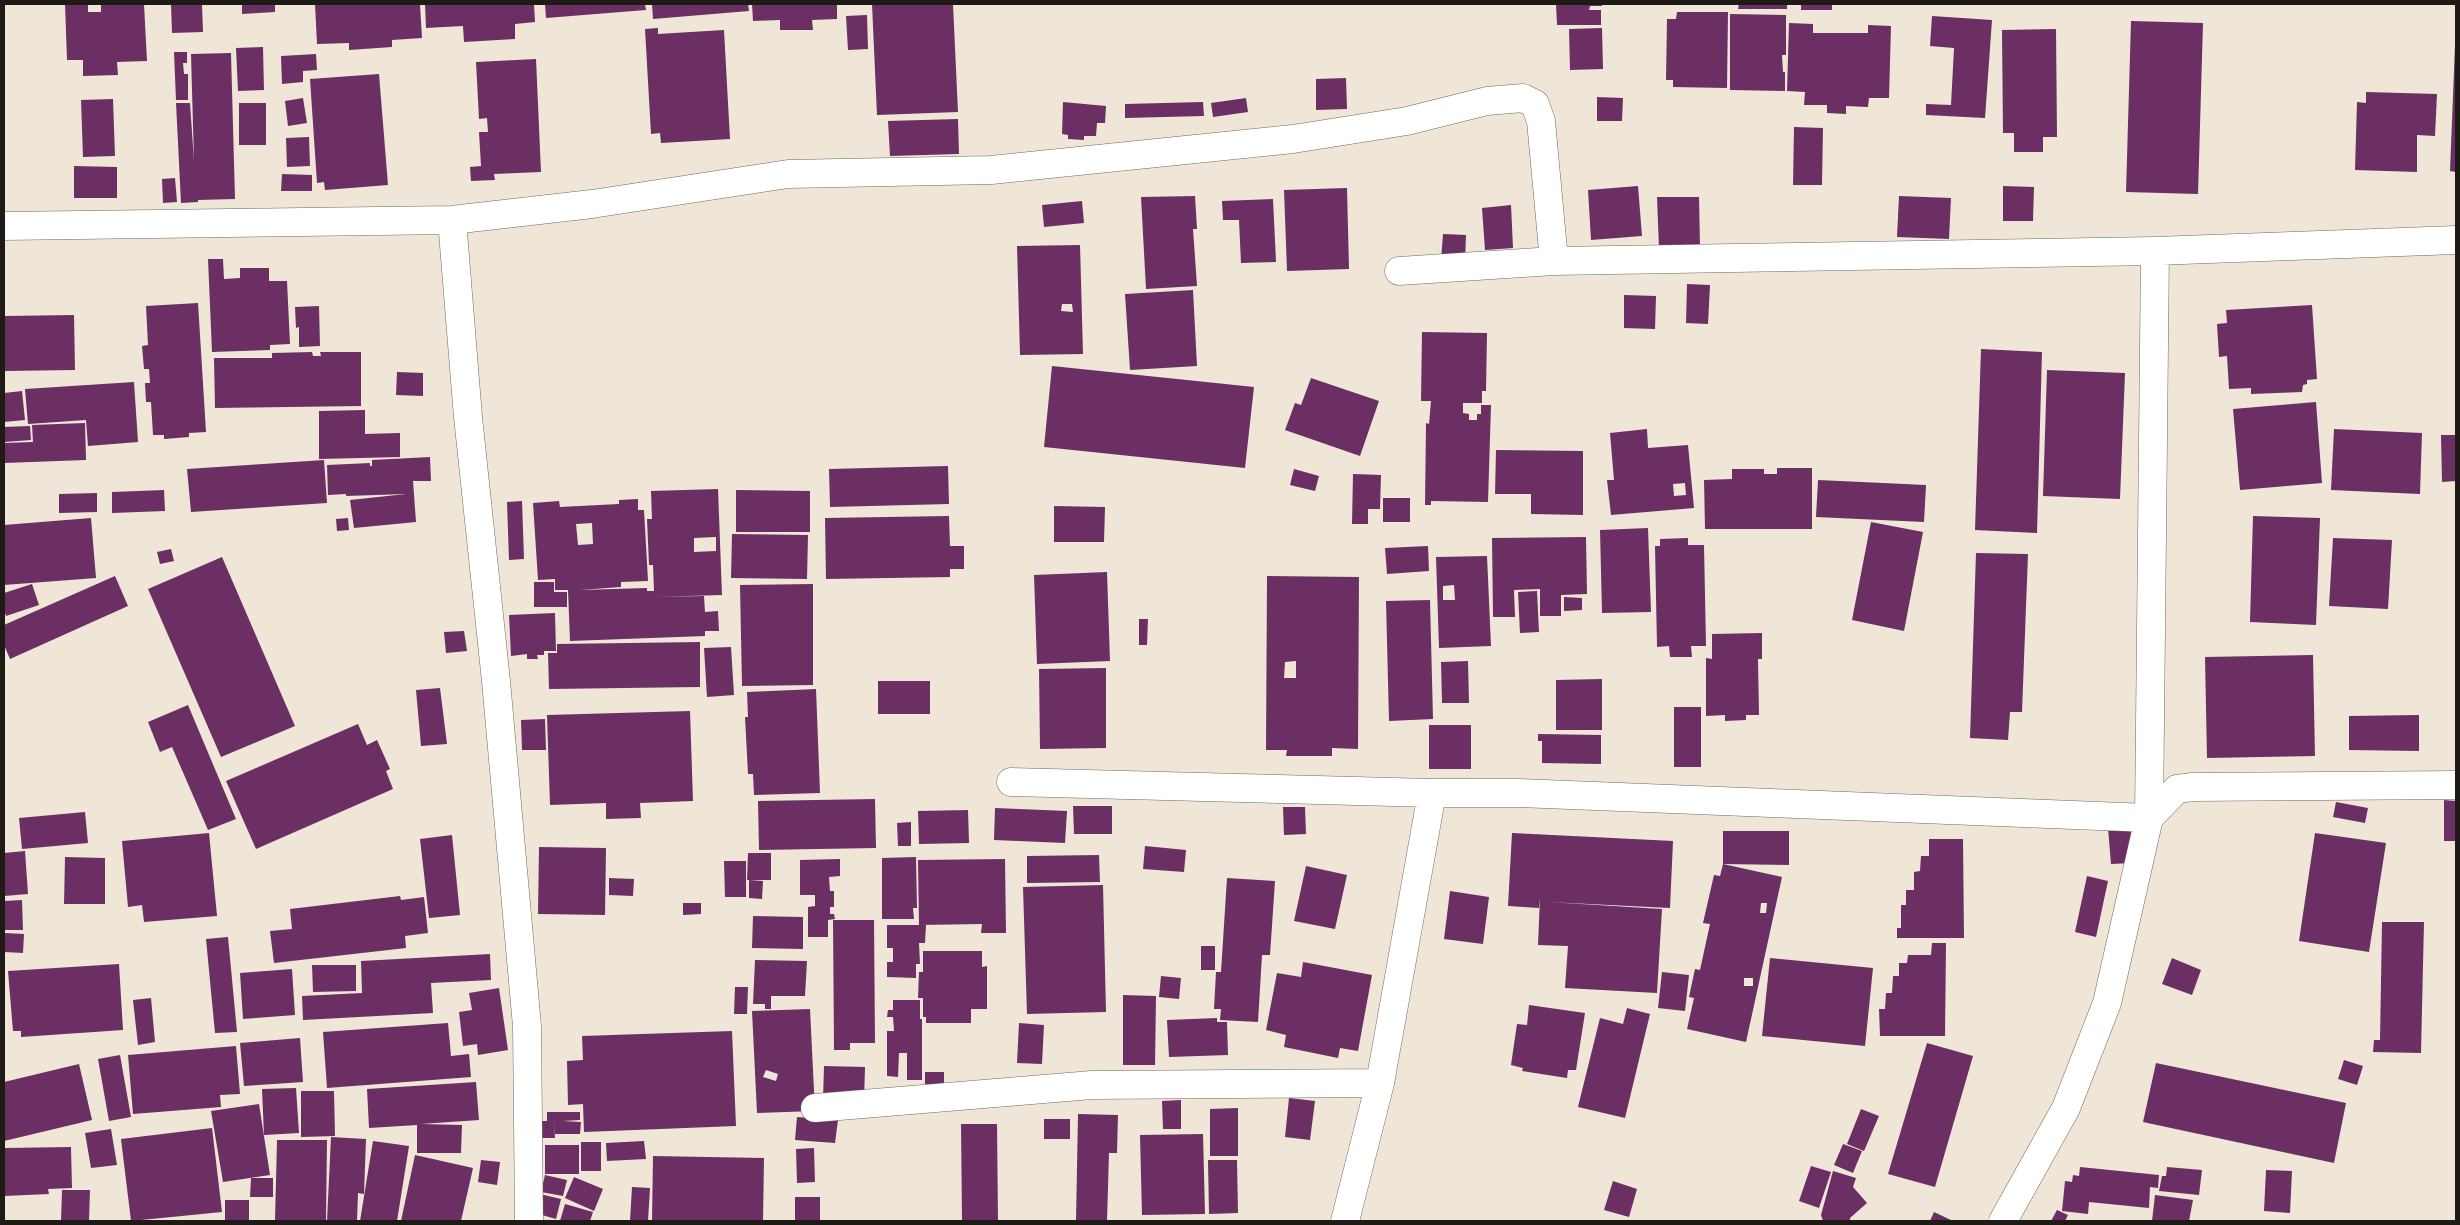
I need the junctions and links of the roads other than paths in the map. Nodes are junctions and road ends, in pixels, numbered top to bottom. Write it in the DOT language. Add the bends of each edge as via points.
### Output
graph roads {
  1 [pos="452,220"];
  2 [pos="4,226"];
  3 [pos="2456,240"];
  4 [pos="2155,251"];
  5 [pos="1554,261"];
  6 [pos="1399,271"];
  7 [pos="1011,782"];
  8 [pos="2456,785"];
  9 [pos="1432,793"];
  10 [pos="2149,818"];
  11 [pos="1380,1083"];
  12 [pos="815,1108"];
  13 [pos="529,1221"];
  14 [pos="1345,1221"];
  15 [pos="2003,1221"];
  1 -- 2 [label="street"];
  1 -- 5 [label="street" via="592,204 788,174 991,170 1293,138 1407,120 1487,101 1523,98 1535,104 1541,121"];
  1 -- 13 [label="street" via="527,1026"];
  3 -- 4 [label="street"];
  4 -- 5 [label="street"];
  4 -- 10 [label="street"];
  5 -- 6 [label="street"];
  7 -- 9 [label="street"];
  8 -- 10 [label="street" via="2193,787 2177,789"];
  9 -- 10 [label="street" via="1519,793"];
  9 -- 11 [label="street"];
  10 -- 15 [label="street" via="2107,1003 2066,1108"];
  11 -- 12 [label="street" via="1092,1085"];
  11 -- 14 [label="street"];
}
